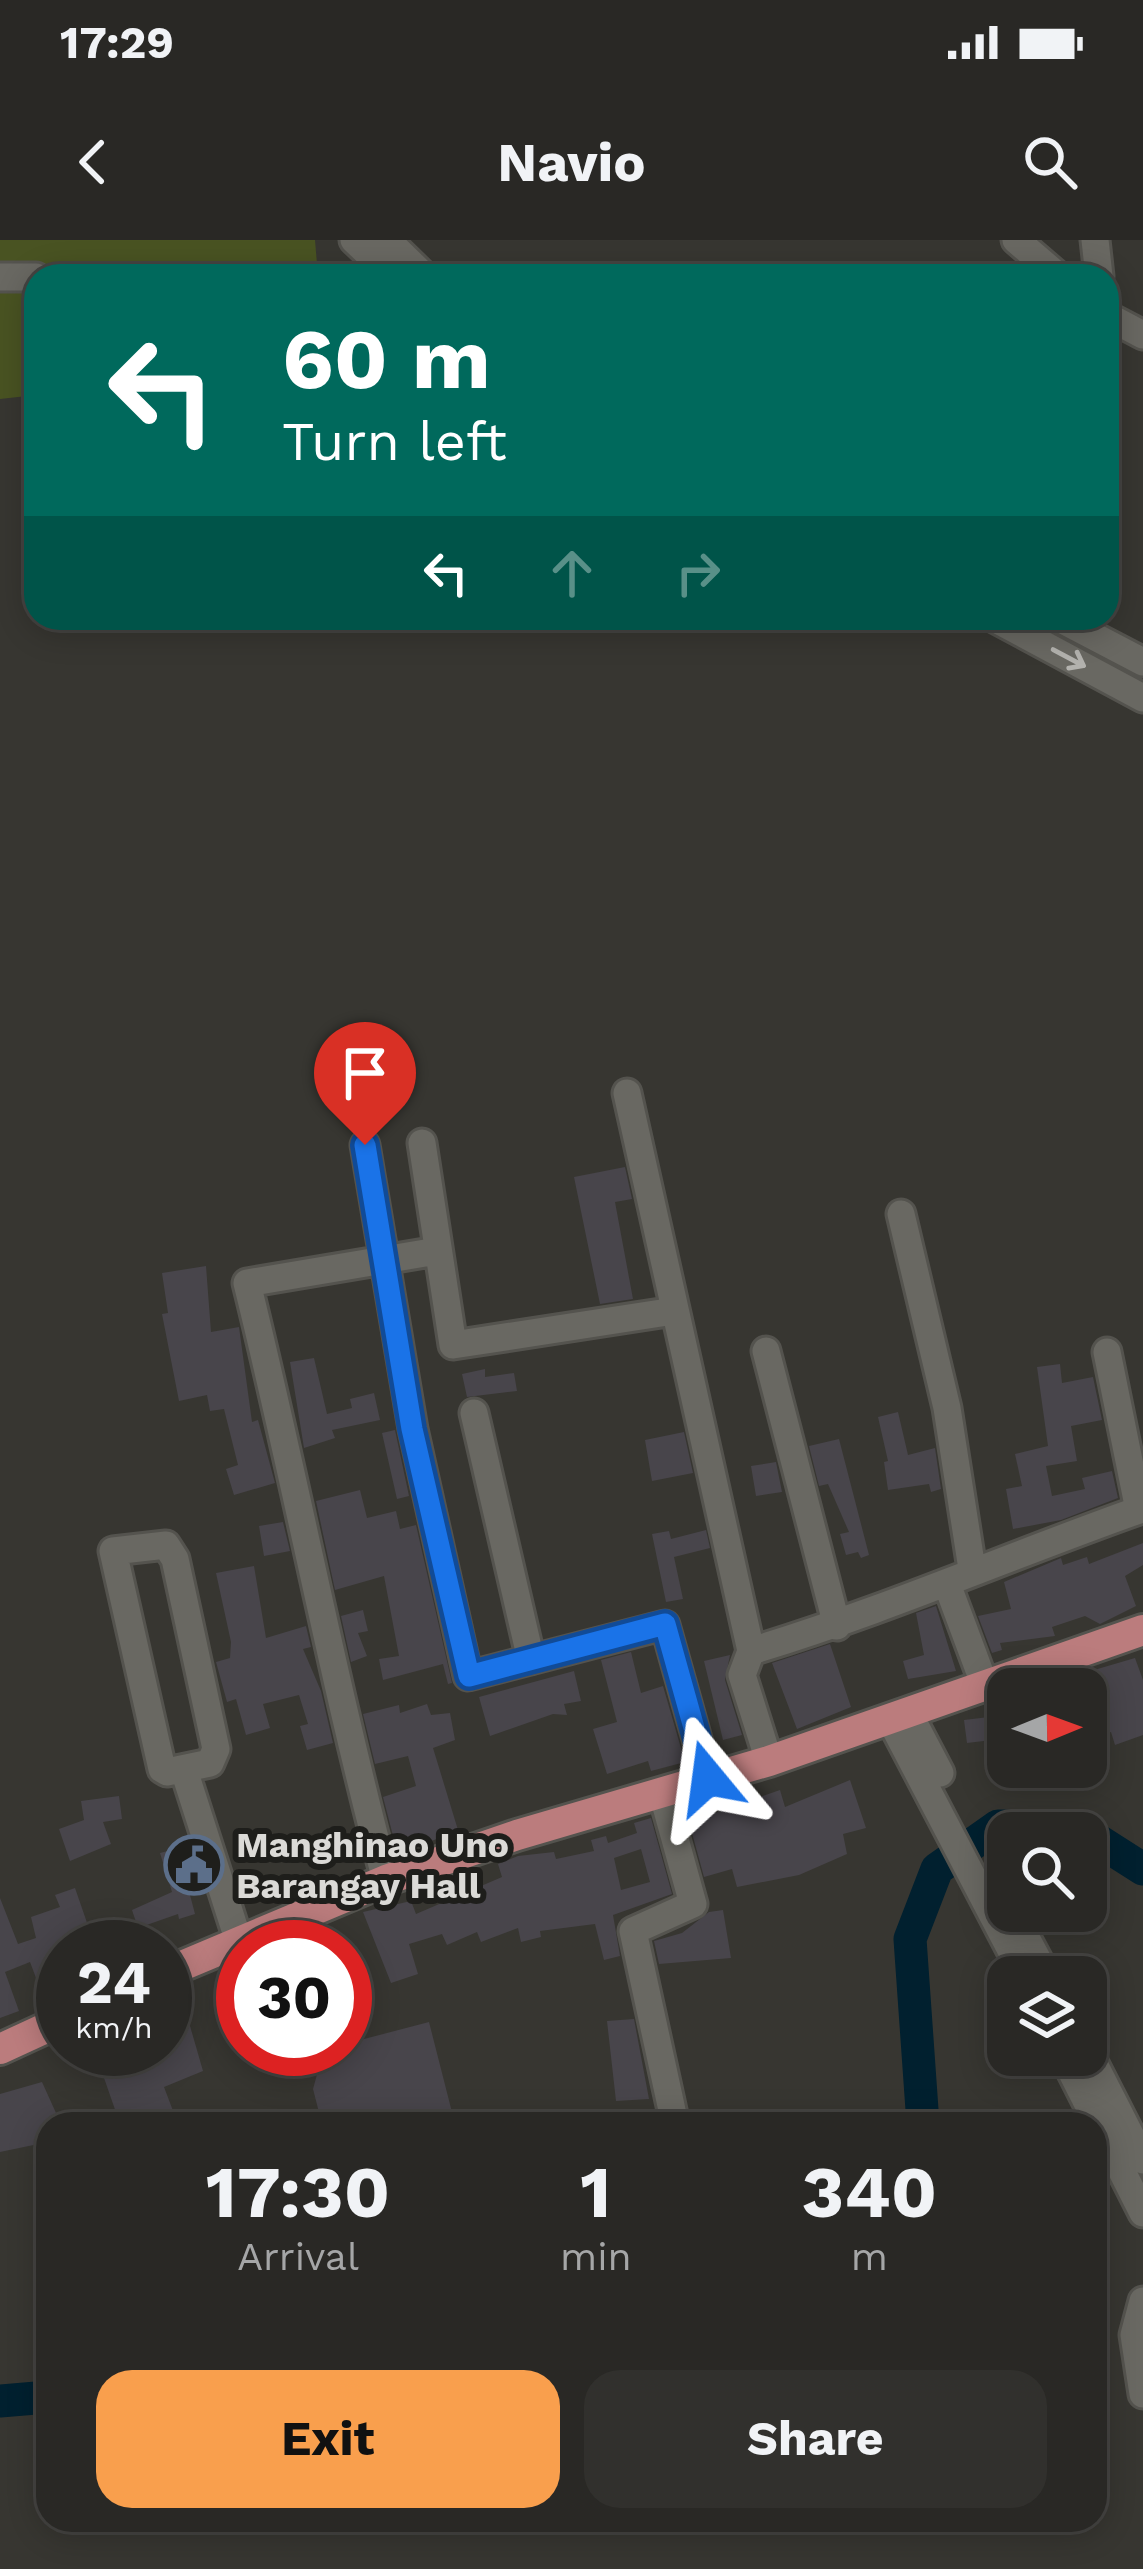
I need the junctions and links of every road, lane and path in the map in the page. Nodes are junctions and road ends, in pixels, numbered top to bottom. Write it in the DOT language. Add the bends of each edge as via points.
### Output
graph roads {
  1 [pos="354,240"];
  2 [pos="387,240"];
  3 [pos="1016,240"];
  4 [pos="379,264"];
  5 [pos="412,264"];
  6 [pos="1044,264"];
  7 [pos="1016,630"];
  8 [pos="1082,630"];
  9 [pos="1143,662"];
  10 [pos="1143,698"];
  11 [pos="627,1093"];
  12 [pos="422,1143"];
  13 [pos="365,1145"];
  14 [pos="901,1214"];
  15 [pos="437,1251"];
  16 [pos="383,1260"];
  17 [pos="674,1311"];
  18 [pos="766,1351"];
  19 [pos="1107,1352"];
  20 [pos="474,1413"];
  21 [pos="972,1569"];
  22 [pos="947,1584"];
  23 [pos="837,1626"];
  24 [pos="1143,1630"];
  25 [pos="751,1652"];
  26 [pos="531,1660"];
  27 [pos="985,1686"];
  28 [pos="899,1715"];
  29 [pos="770,1761"];
  30 [pos="184,1770"];
  31 [pos="708,1778"];
  32 [pos="662,1792"];
  33 [pos="987,1876"];
  34 [pos="386,1880"];
  35 [pos="232,1920"];
  36 [pos="287,1920"];
  37 [pos="36,2032"];
  38 [pos="0,2049"];
  39 [pos="1074,2076"];
  40 [pos="1100,2076"];
  41 [pos="672,2112"];
  42 [pos="1092,2112"];
  43 [pos="1107,2142"];
  44 [pos="1143,2160"];
  45 [pos="1143,2213"];
  46 [pos="1143,2301"];
  47 [pos="1143,2394"];
  1 -- 4 [label="street"];
  2 -- 5 [label="street"];
  3 -- 6 [label="street"];
  7 -- 10 [label="street, one-way"];
  8 -- 9 [label="street"];
  11 -- 17 [label="street"];
  12 -- 15 [label="street"];
  13 -- 16 [label="street"];
  14 -- 21 [label="street" via="944,1390"];
  15 -- 16 [label="street"];
  15 -- 17 [label="street" via="453,1345"];
  16 -- 26 [label="street" via="469,1676"];
  16 -- 34 [label="street" via="247,1283"];
  17 -- 25 [label="street"];
  18 -- 23 [label="street"];
  19 -- 21 [label="street" via="1139,1510"];
  20 -- 26 [label="street"];
  21 -- 22 [label="street"];
  22 -- 23 [label="street"];
  22 -- 27 [label="street"];
  23 -- 25 [label="street"];
  24 -- 27 [label="main road"];
  25 -- 29 [label="street" via="742,1675"];
  26 -- 31 [label="street" via="665,1624"];
  27 -- 28 [label="main road"];
  28 -- 29 [label="main road"];
  28 -- 33 [label="street"];
  29 -- 31 [label="main road"];
  30 -- 30 [label="street" via="210,1763 216,1749 175,1559 166,1545 113,1552 162,1768"];
  30 -- 35 [label="street"];
  31 -- 32 [label="main road"];
  32 -- 34 [label="main road"];
  32 -- 41 [label="street" via="693,1904 633,1931"];
  34 -- 36 [label="main road"];
  37 -- 38 [label="main road"];
  39 -- 42 [label="street"];
  40 -- 44 [label="street"];
  43 -- 45 [label="street"];
  46 -- 47 [label="street" via="1134,2335"];
}
